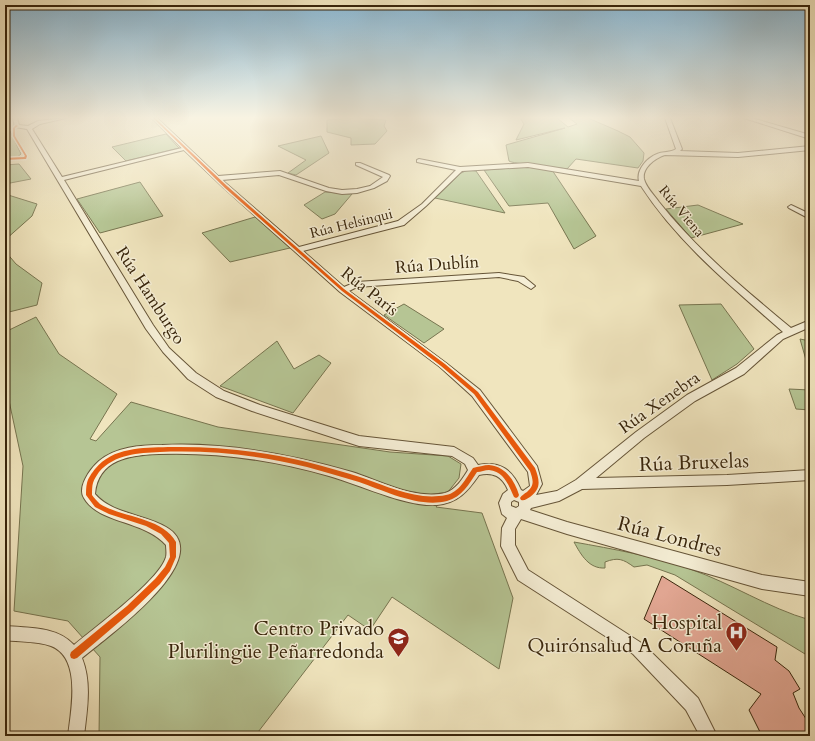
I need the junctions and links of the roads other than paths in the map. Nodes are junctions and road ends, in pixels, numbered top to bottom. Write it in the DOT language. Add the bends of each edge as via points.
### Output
graph roads {
  1 [pos="44,153"];
  2 [pos="168,153"];
  3 [pos="192,153"];
  4 [pos="672,153"];
  5 [pos="677,153"];
  6 [pos="757,153"];
  7 [pos="419,161"];
  8 [pos="358,164"];
  9 [pos="460,169"];
  10 [pos="244,177"];
  11 [pos="217,178"];
  12 [pos="60,179"];
  13 [pos="643,184"];
  14 [pos="226,187"];
  15 [pos="791,207"];
  16 [pos="810,217"];
  17 [pos="298,250"];
  18 [pos="531,286"];
  19 [pos="343,290"];
  20 [pos="810,323"];
  21 [pos="789,332"];
  22 [pos="475,470"];
  23 [pos="810,475"];
  24 [pos="580,484"];
  25 [pos="520,505"];
  26 [pos="810,589"];
  27 [pos="5,633"];
  28 [pos="74,655"];
  29 [pos="76,736"];
  30 [pos="709,736"];
  1 -- 12 [label="street, Rúa Hamburgo"];
  2 -- 12 [label="street"];
  3 -- 11 [label="street, Rúa París"];
  4 -- 13 [label="street, Rúa Viena" via="661,155 643,168 640,177"];
  5 -- 6 [label="street, Rúa Viena" via="684,155"];
  7 -- 9 [label="street"];
  8 -- 10 [label="street" via="387,176 385,180 372,187 342,192 328,190 280,173"];
  9 -- 13 [label="street" via="528,165"];
  9 -- 17 [label="street, Rúa Helsinqui" via="424,205 401,223"];
  10 -- 11 [label="street"];
  10 -- 14 [label="street"];
  11 -- 14 [label="street, Rúa París"];
  12 -- 22 [label="street, Rúa Hamburgo" via="149,327 166,350 192,376 220,394 359,441 454,452 468,461"];
  13 -- 21 [label="street, Rúa Viena" via="665,215 689,242"];
  14 -- 17 [label="street, Rúa París"];
  15 -- 16 [label="street"];
  17 -- 19 [label="street, Rúa París"];
  18 -- 19 [label="street, Rúa Dublín" via="521,279 499,275 455,276 356,285"];
  19 -- 25 [label="street, Rúa París" via="443,364 470,388 533,470 537,481 534,490"];
  20 -- 21 [label="street, Rúa Xenebra"];
  21 -- 24 [label="street, Rúa Xenebra" via="769,345 740,371 691,398"];
  22 -- 25 [label="street" via="491,468 506,476 513,484"];
  22 -- 28 [label="street" via="461,491 448,498 433,500 323,468 263,454 222,450 144,450 111,459 97,470 89,484 90,496 99,507 156,527 168,534 174,546 173,556 164,574 149,590"];
  23 -- 24 [label="street, Rúa Bruxelas"];
  24 -- 25 [label="street, Rúa Xenebra" via="559,496"];
  25 -- 26 [label="street, Rúa Londres" via="567,528 762,582"];
  25 -- 30 [label="street" via="508,528 508,546 523,575 638,649 692,704"];
  27 -- 28 [label="street" via="52,638"];
  28 -- 29 [label="street" via="81,681"];
}
